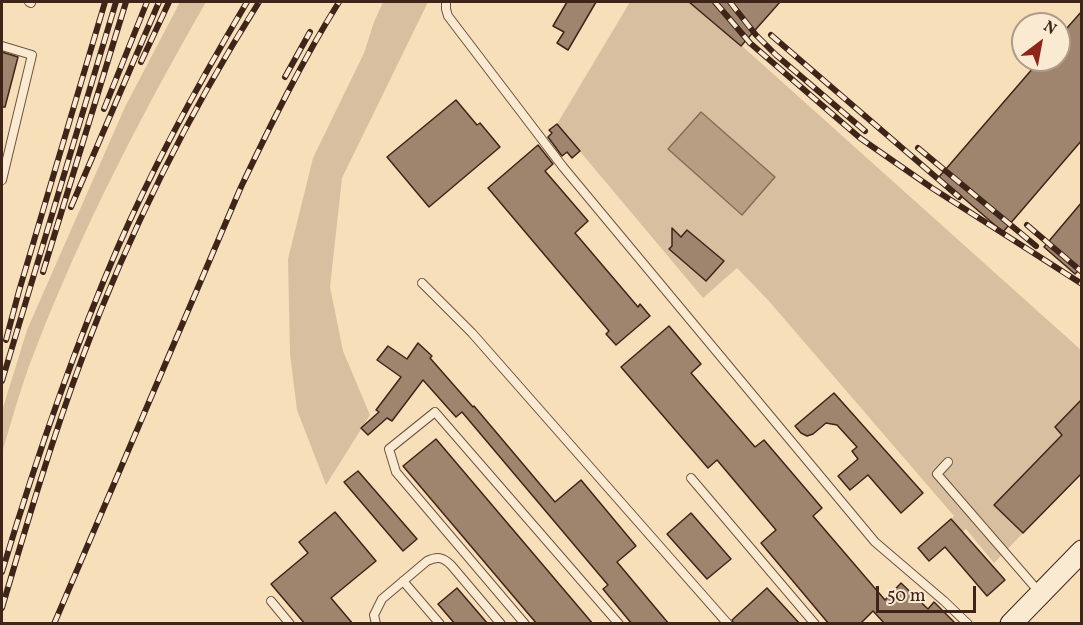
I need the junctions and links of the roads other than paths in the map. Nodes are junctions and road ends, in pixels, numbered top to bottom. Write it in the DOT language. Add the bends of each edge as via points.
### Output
graph roads {
  1 [pos="447,2"];
  2 [pos="2,46"];
  3 [pos="2,180"];
  4 [pos="422,283"];
  5 [pos="948,462"];
  6 [pos="692,478"];
  7 [pos="1082,551"];
  8 [pos="403,581"];
  9 [pos="1041,593"];
  10 [pos="272,601"];
  11 [pos="291,624"];
  12 [pos="376,624"];
  13 [pos="440,624"];
  14 [pos="501,624"];
  15 [pos="525,624"];
  16 [pos="618,624"];
  17 [pos="728,624"];
  18 [pos="815,624"];
  19 [pos="968,624"];
  20 [pos="1011,624"];
  1 -- 19 [label="lane" via="448,16 563,167 868,534"];
  2 -- 3 [label="lane" via="32,55"];
  4 -- 17 [label="lane" via="472,333"];
  5 -- 9 [label="lane" via="937,474"];
  6 -- 18 [label="lane"];
  7 -- 9 [label="street"];
  8 -- 12 [label="lane" via="382,599 374,615"];
  8 -- 13 [label="lane"];
  8 -- 14 [label="lane" via="427,561 435,557 445,559"];
  9 -- 20 [label="street"];
  10 -- 11 [label="lane"];
  15 -- 16 [label="lane" via="396,472 389,449 435,412"];
}
